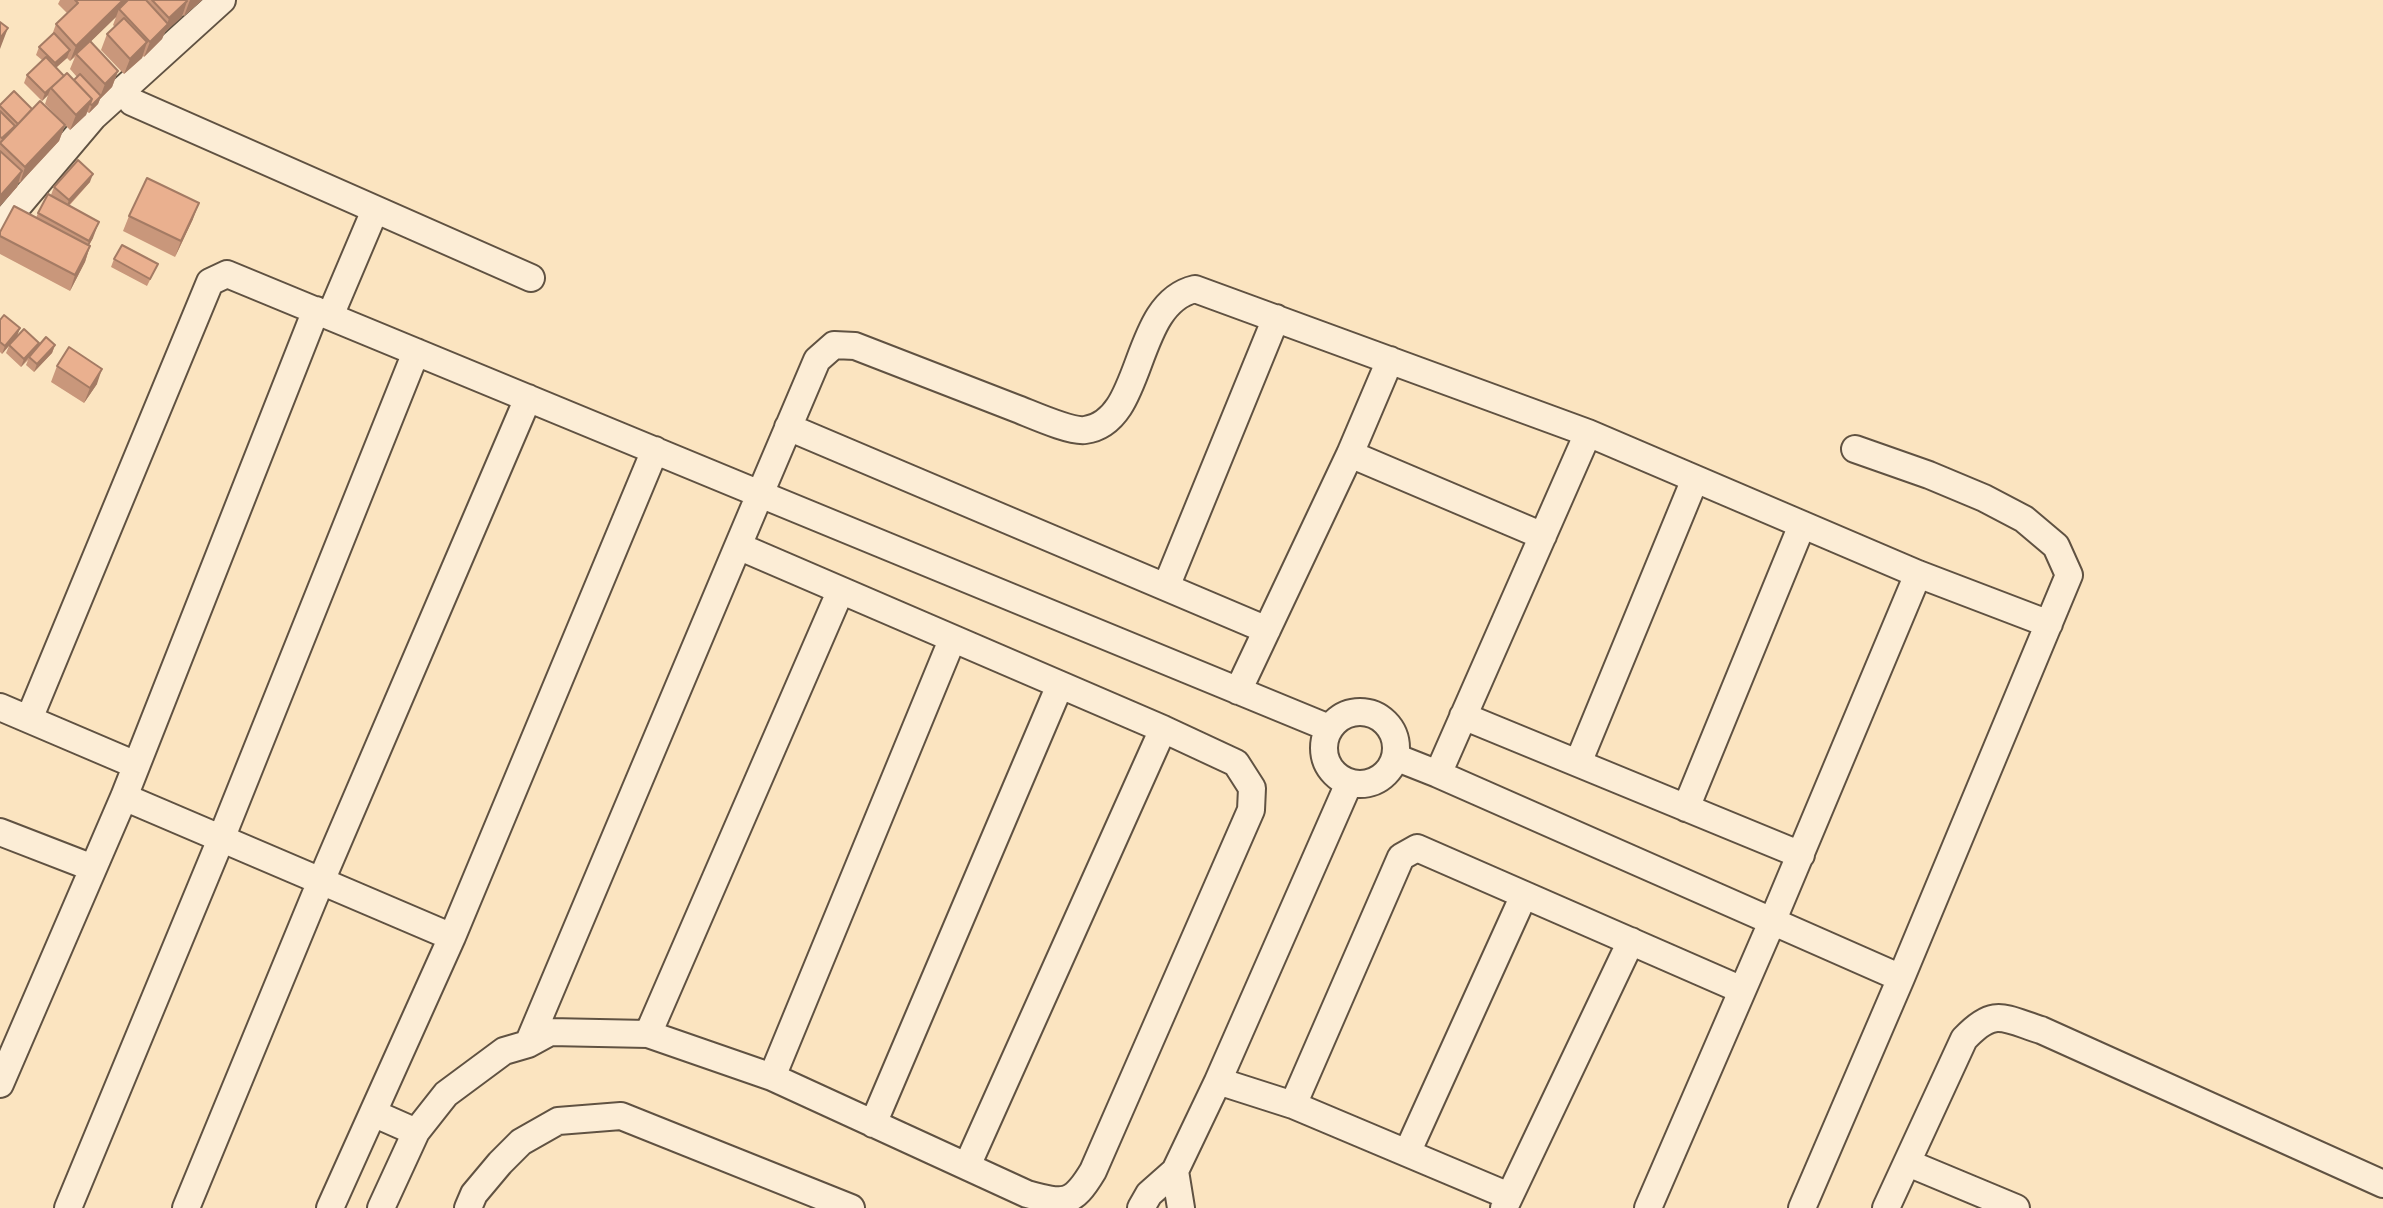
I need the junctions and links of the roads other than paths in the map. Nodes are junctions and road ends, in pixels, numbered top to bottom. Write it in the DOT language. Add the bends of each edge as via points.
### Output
graph roads {
  1 [pos="222,0"];
  2 [pos="132,102"];
  3 [pos="375,210"];
  4 [pos="0,227"];
  5 [pos="531,278"];
  6 [pos="323,313"];
  7 [pos="1276,318"];
  8 [pos="416,352"];
  9 [pos="1390,360"];
  10 [pos="528,398"];
  11 [pos="788,427"];
  12 [pos="1588,433"];
  13 [pos="1855,449"];
  14 [pos="655,450"];
  15 [pos="1350,454"];
  16 [pos="1695,479"];
  17 [pos="760,494"];
  18 [pos="1802,525"];
  19 [pos="1543,536"];
  20 [pos="738,546"];
  21 [pos="1918,574"];
  22 [pos="1166,587"];
  23 [pos="840,592"];
  24 [pos="2049,624"];
  25 [pos="1267,630"];
  26 [pos="952,640"];
  27 [pos="1060,685"];
  28 [pos="1238,691"];
  29 [pos="0,707"];
  30 [pos="1463,716"];
  31 [pos="29,719"];
  32 [pos="1329,728"];
  33 [pos="1163,729"];
  34 [pos="1395,757"];
  35 [pos="1578,763"];
  36 [pos="136,765"];
  37 [pos="1438,774"];
  38 [pos="1349,783"];
  39 [pos="124,797"];
  40 [pos="1686,808"];
  41 [pos="0,832"];
  42 [pos="221,839"];
  43 [pos="1801,855"];
  44 [pos="93,868"];
  45 [pos="321,881"];
  46 [pos="1524,895"];
  47 [pos="1772,922"];
  48 [pos="452,937"];
  49 [pos="1631,941"];
  50 [pos="1901,978"];
  51 [pos="1742,990"];
  52 [pos="648,1034"];
  53 [pos="528,1044"];
  54 [pos="772,1077"];
  55 [pos="1218,1081"];
  56 [pos="0,1084"];
  57 [pos="1293,1105"];
  58 [pos="373,1113"];
  59 [pos="873,1124"];
  60 [pos="416,1132"];
  61 [pos="1407,1153"];
  62 [pos="1908,1163"];
  63 [pos="967,1166"];
  64 [pos="1175,1171"];
  65 [pos="2383,1184"];
  66 [pos="1506,1202"];
  67 [pos="68,1208"];
  68 [pos="186,1208"];
  69 [pos="330,1208"];
  70 [pos="381,1208"];
  71 [pos="468,1208"];
  72 [pos="851,1208"];
  73 [pos="1141,1208"];
  74 [pos="1181,1208"];
  75 [pos="1648,1208"];
  76 [pos="1802,1208"];
  77 [pos="1886,1208"];
  78 [pos="2016,1208"];
  1 -- 4 [label="street" via="93,117"];
  2 -- 3 [label="street"];
  3 -- 5 [label="street"];
  3 -- 6 [label="street"];
  6 -- 8 [label="street"];
  6 -- 31 [label="street" via="227,274 210,282"];
  6 -- 36 [label="street"];
  7 -- 9 [label="street"];
  7 -- 11 [label="street" via="1195,289 1181,292 1165,306 1119,410 1105,425 1082,431 855,346 834,345 817,360"];
  7 -- 22 [label="street"];
  8 -- 10 [label="street"];
  8 -- 42 [label="street"];
  9 -- 12 [label="street"];
  9 -- 15 [label="street"];
  10 -- 14 [label="street"];
  10 -- 45 [label="street"];
  11 -- 17 [label="street"];
  11 -- 22 [label="street"];
  12 -- 16 [label="street"];
  12 -- 19 [label="street"];
  13 -- 24 [label="street" via="1984,498 2024,519 2056,546 2069,575"];
  14 -- 17 [label="street"];
  14 -- 48 [label="street"];
  15 -- 19 [label="street"];
  15 -- 25 [label="street"];
  16 -- 18 [label="street"];
  16 -- 35 [label="street"];
  17 -- 20 [label="street"];
  17 -- 28 [label="street"];
  18 -- 21 [label="street"];
  18 -- 40 [label="street"];
  19 -- 30 [label="street"];
  20 -- 23 [label="street"];
  20 -- 53 [label="street"];
  21 -- 24 [label="street"];
  21 -- 43 [label="street"];
  22 -- 25 [label="street"];
  23 -- 26 [label="street"];
  23 -- 52 [label="street"];
  24 -- 50 [label="street"];
  25 -- 28 [label="street"];
  26 -- 27 [label="street"];
  26 -- 54 [label="street"];
  27 -- 33 [label="street"];
  27 -- 59 [label="street"];
  28 -- 32 [label="street"];
  29 -- 31 [label="street"];
  30 -- 35 [label="street"];
  30 -- 37 [label="street"];
  31 -- 36 [label="street"];
  32 -- 34 [label="street" via="1357,712 1379,717 1394,735"];
  32 -- 38 [label="street" via="1325,761"];
  33 -- 63 [label="street"];
  33 -- 63 [label="street" via="1236,763 1252,788 1251,810 1093,1171 1072,1198 1055,1202"];
  34 -- 37 [label="street"];
  34 -- 38 [label="street" via="1390,769 1372,783"];
  35 -- 40 [label="street"];
  36 -- 39 [label="street"];
  37 -- 47 [label="street"];
  38 -- 55 [label="street"];
  39 -- 42 [label="street"];
  39 -- 44 [label="street"];
  40 -- 43 [label="street"];
  41 -- 44 [label="street"];
  42 -- 45 [label="street"];
  42 -- 67 [label="street"];
  43 -- 47 [label="street"];
  44 -- 56 [label="street"];
  45 -- 48 [label="street"];
  45 -- 68 [label="street"];
  46 -- 49 [label="street"];
  46 -- 57 [label="street" via="1417,848 1401,857"];
  46 -- 61 [label="street"];
  47 -- 50 [label="street"];
  47 -- 51 [label="street"];
  48 -- 58 [label="street"];
  49 -- 51 [label="street"];
  49 -- 66 [label="street"];
  50 -- 76 [label="street"];
  51 -- 75 [label="street"];
  52 -- 53 [label="street" via="550,1032"];
  52 -- 54 [label="street"];
  53 -- 60 [label="street" via="504,1051 446,1094"];
  54 -- 59 [label="street"];
  55 -- 57 [label="street"];
  55 -- 64 [label="street"];
  57 -- 61 [label="street"];
  58 -- 60 [label="street"];
  58 -- 69 [label="street"];
  59 -- 63 [label="street"];
  60 -- 70 [label="street"];
  61 -- 66 [label="street"];
  62 -- 65 [label="street" via="1964,1039 1980,1022 1999,1017 2041,1030"];
  62 -- 77 [label="street"];
  62 -- 78 [label="street"];
  64 -- 73 [label="street"];
  64 -- 74 [label="street"];
  71 -- 72 [label="street" via="474,1194 521,1142 558,1121 621,1116"];
}
